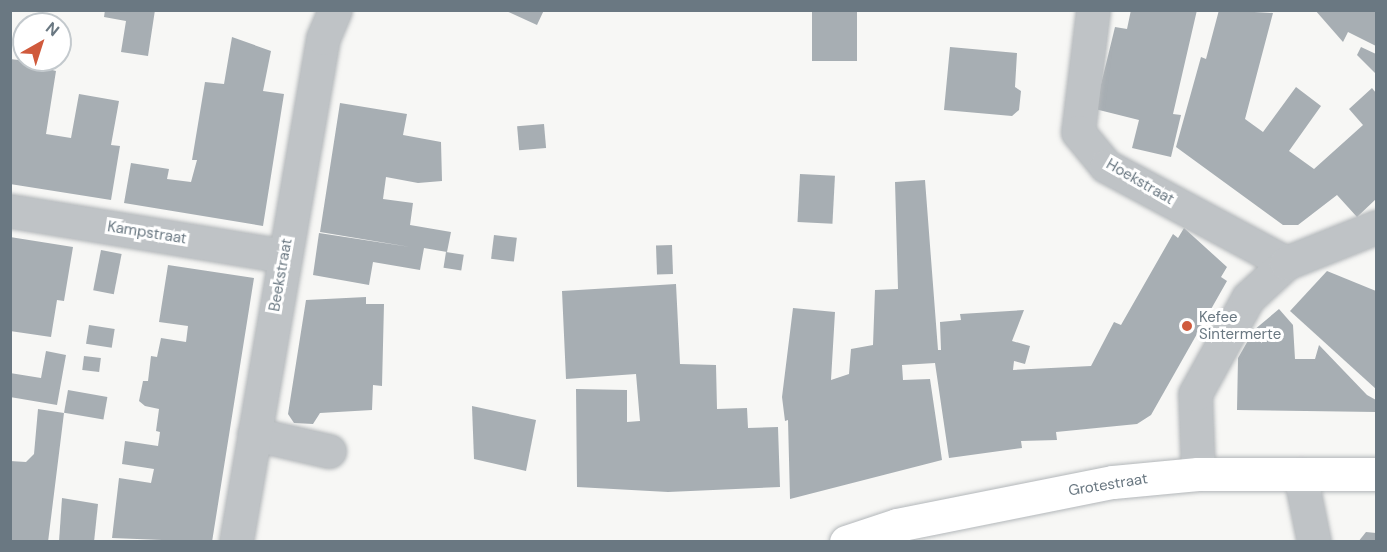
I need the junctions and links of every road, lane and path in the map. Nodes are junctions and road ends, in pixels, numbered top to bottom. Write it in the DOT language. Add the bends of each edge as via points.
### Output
graph roads {
  1 [pos="335,10"];
  2 [pos="1093,10"];
  3 [pos="10,211"];
  4 [pos="1377,227"];
  5 [pos="284,256"];
  6 [pos="1286,263"];
  7 [pos="254,434"];
  8 [pos="328,451"];
  9 [pos="1198,474"];
  10 [pos="1300,474"];
  11 [pos="1377,474"];
  12 [pos="898,533"];
  13 [pos="236,542"];
  14 [pos="846,542"];
  15 [pos="1314,542"];
  1 -- 5 [label="street, Beekstraat" via="323,38"];
  2 -- 6 [label="street, Hoekstraat" via="1078,132 1106,166"];
  3 -- 5 [label="street, Kampstraat"];
  4 -- 6 [label="street"];
  5 -- 7 [label="street, Beekstraat"];
  6 -- 9 [label="street" via="1248,298 1195,394"];
  7 -- 8 [label="street"];
  7 -- 13 [label="street, Beekstraat"];
  9 -- 10 [label="main road, Grotestraat"];
  9 -- 12 [label="main road, Grotestraat" via="1113,482"];
  10 -- 11 [label="main road, Grotestraat"];
  10 -- 15 [label="street"];
  12 -- 14 [label="main road, Grotestraat"];
}
